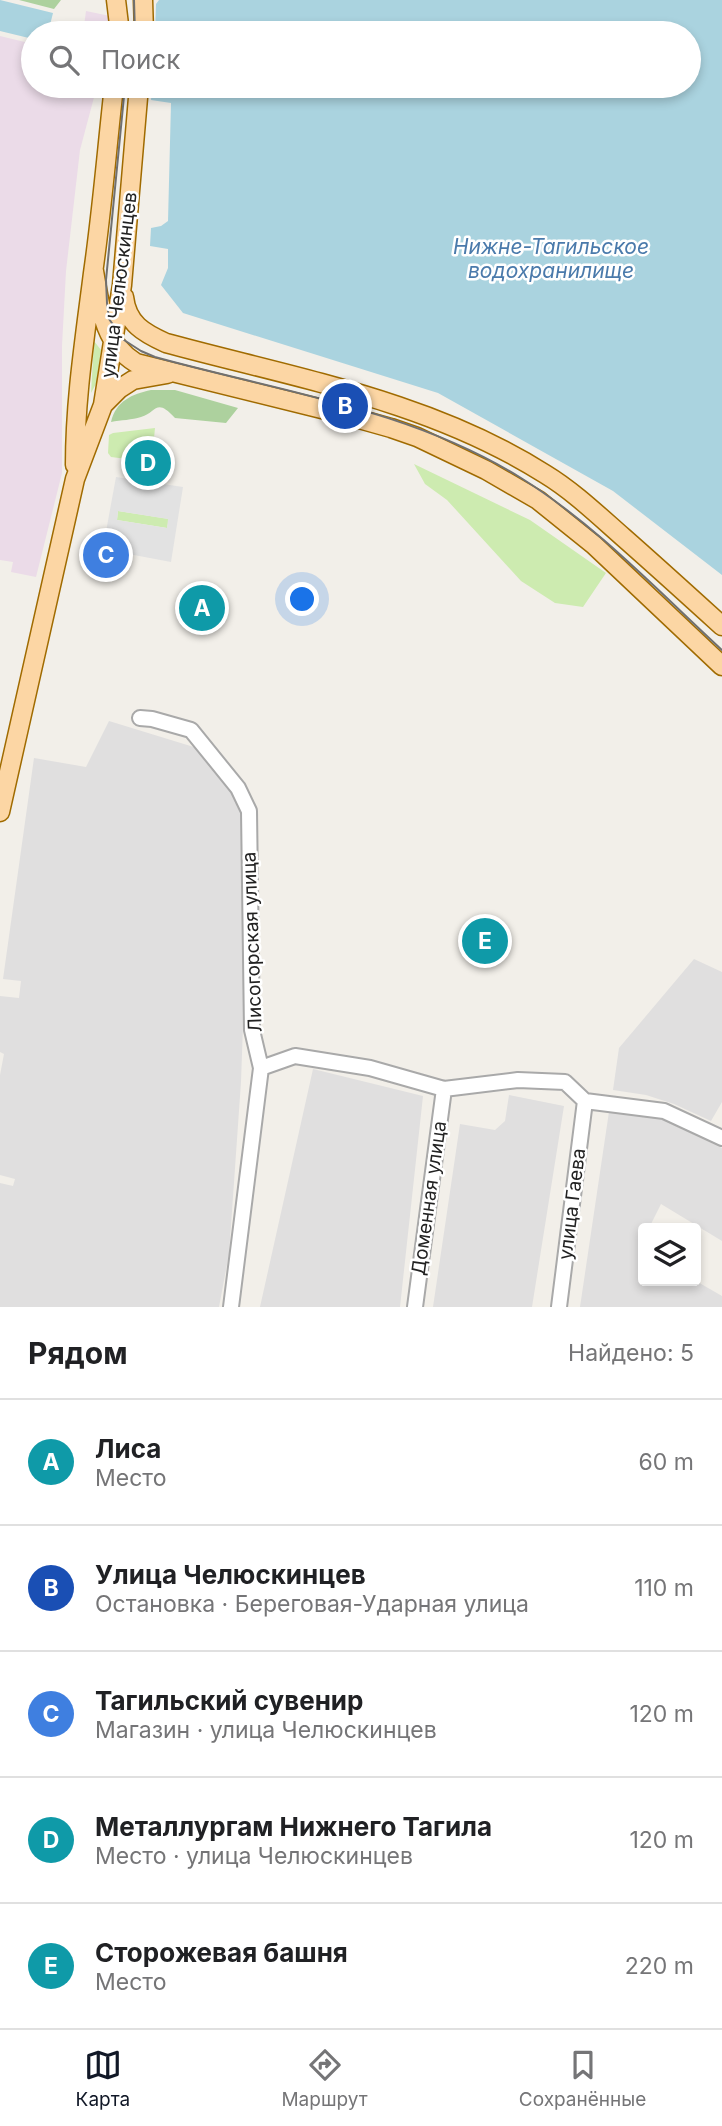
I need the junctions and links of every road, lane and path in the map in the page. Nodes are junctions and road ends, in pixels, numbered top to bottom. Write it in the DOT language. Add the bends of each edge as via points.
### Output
graph roads {
  1 [pos="116,0"];
  2 [pos="143,0"];
  3 [pos="119,21"];
  4 [pos="144,21"];
  5 [pos="113,98"];
  6 [pos="138,98"];
  7 [pos="94,271"];
  8 [pos="122,285"];
  9 [pos="114,344"];
  10 [pos="174,373"];
  11 [pos="103,405"];
  12 [pos="75,478"];
  13 [pos="722,626"];
  14 [pos="722,666"];
  15 [pos="140,718"];
  16 [pos="0,811"];
  17 [pos="261,1068"];
  18 [pos="444,1089"];
  19 [pos="585,1101"];
  20 [pos="722,1138"];
  21 [pos="231,1307"];
  22 [pos="415,1307"];
  23 [pos="559,1307"];
  1 -- 3 [label="main road"];
  2 -- 4 [label="main road"];
  5 -- 7 [label="main road, улица Челюскинцев"];
  6 -- 8 [label="main road, улица Челюскинцев"];
  7 -- 9 [label="main road" via="102,317"];
  7 -- 12 [label="main road, улица Челюскинцев" via="76,410"];
  8 -- 9 [label="main road, улица Челюскинцев"];
  8 -- 13 [label="main road" via="135,325 166,343 408,408 516,457 593,510"];
  9 -- 10 [label="main road" via="136,363"];
  9 -- 11 [label="main road, улица Челюскинцев"];
  10 -- 11 [label="main road" via="133,380"];
  10 -- 14 [label="main road" via="391,428 486,470 538,500 594,545"];
  11 -- 12 [label="main road, улица Челюскинцев"];
  12 -- 16 [label="main road, улица Челюскинцев"];
  15 -- 17 [label="street, Лисогорская улица" via="191,730 238,788 249,811 252,1030"];
  17 -- 18 [label="street" via="295,1056 370,1068"];
  17 -- 21 [label="street, Лисогорская улица"];
  18 -- 19 [label="street" via="518,1080 565,1082"];
  18 -- 22 [label="street, Доменная улица"];
  19 -- 20 [label="street" via="664,1111"];
  19 -- 23 [label="street, улица Гаева"];
}
